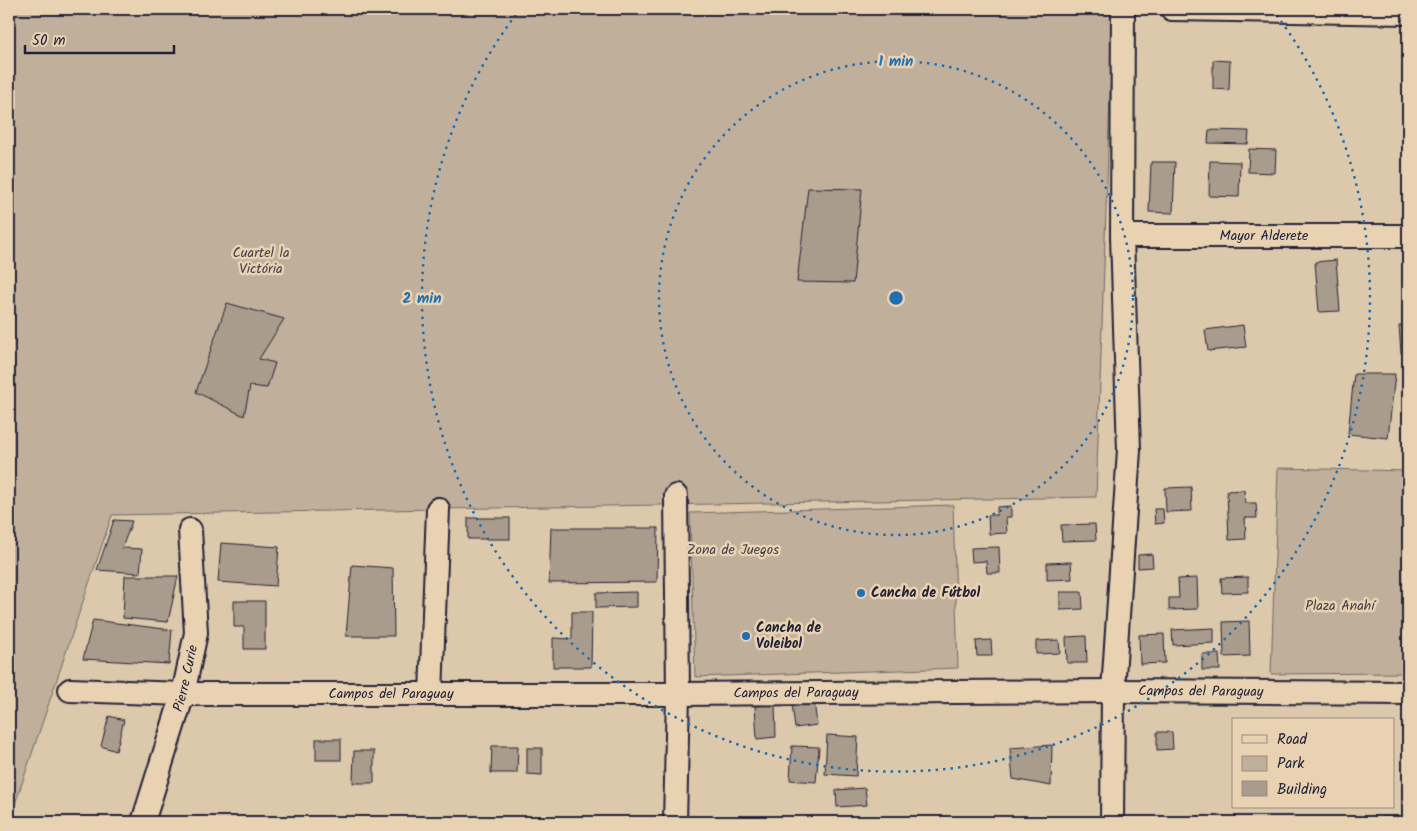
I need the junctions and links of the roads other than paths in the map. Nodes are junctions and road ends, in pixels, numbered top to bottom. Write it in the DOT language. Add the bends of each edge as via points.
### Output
graph roads {
  1 [pos="1123,9"];
  2 [pos="1172,9"];
  3 [pos="1408,13"];
  4 [pos="1122,236"];
  5 [pos="1408,236"];
  6 [pos="676,496"];
  7 [pos="438,509"];
  8 [pos="190,530"];
  9 [pos="70,690"];
  10 [pos="1113,691"];
  11 [pos="1408,693"];
  12 [pos="183,694"];
  13 [pos="431,694"];
  14 [pos="678,694"];
  15 [pos="143,822"];
  16 [pos="675,822"];
  17 [pos="1112,822"];
  1 -- 4 [label="street"];
  2 -- 3 [label="street"];
  4 -- 5 [label="street, Mayor Alderete"];
  4 -- 10 [label="street" via="1129,450"];
  6 -- 14 [label="street"];
  7 -- 13 [label="street"];
  8 -- 12 [label="street, Pierre Curie" via="196,633"];
  9 -- 12 [label="street, Campos del Paraguay"];
  10 -- 11 [label="street, Campos del Paraguay"];
  10 -- 14 [label="street, Campos del Paraguay"];
  10 -- 17 [label="street"];
  12 -- 13 [label="street, Campos del Paraguay"];
  12 -- 15 [label="street, Pierre Curie"];
  13 -- 14 [label="street, Campos del Paraguay"];
  14 -- 16 [label="street"];
}
